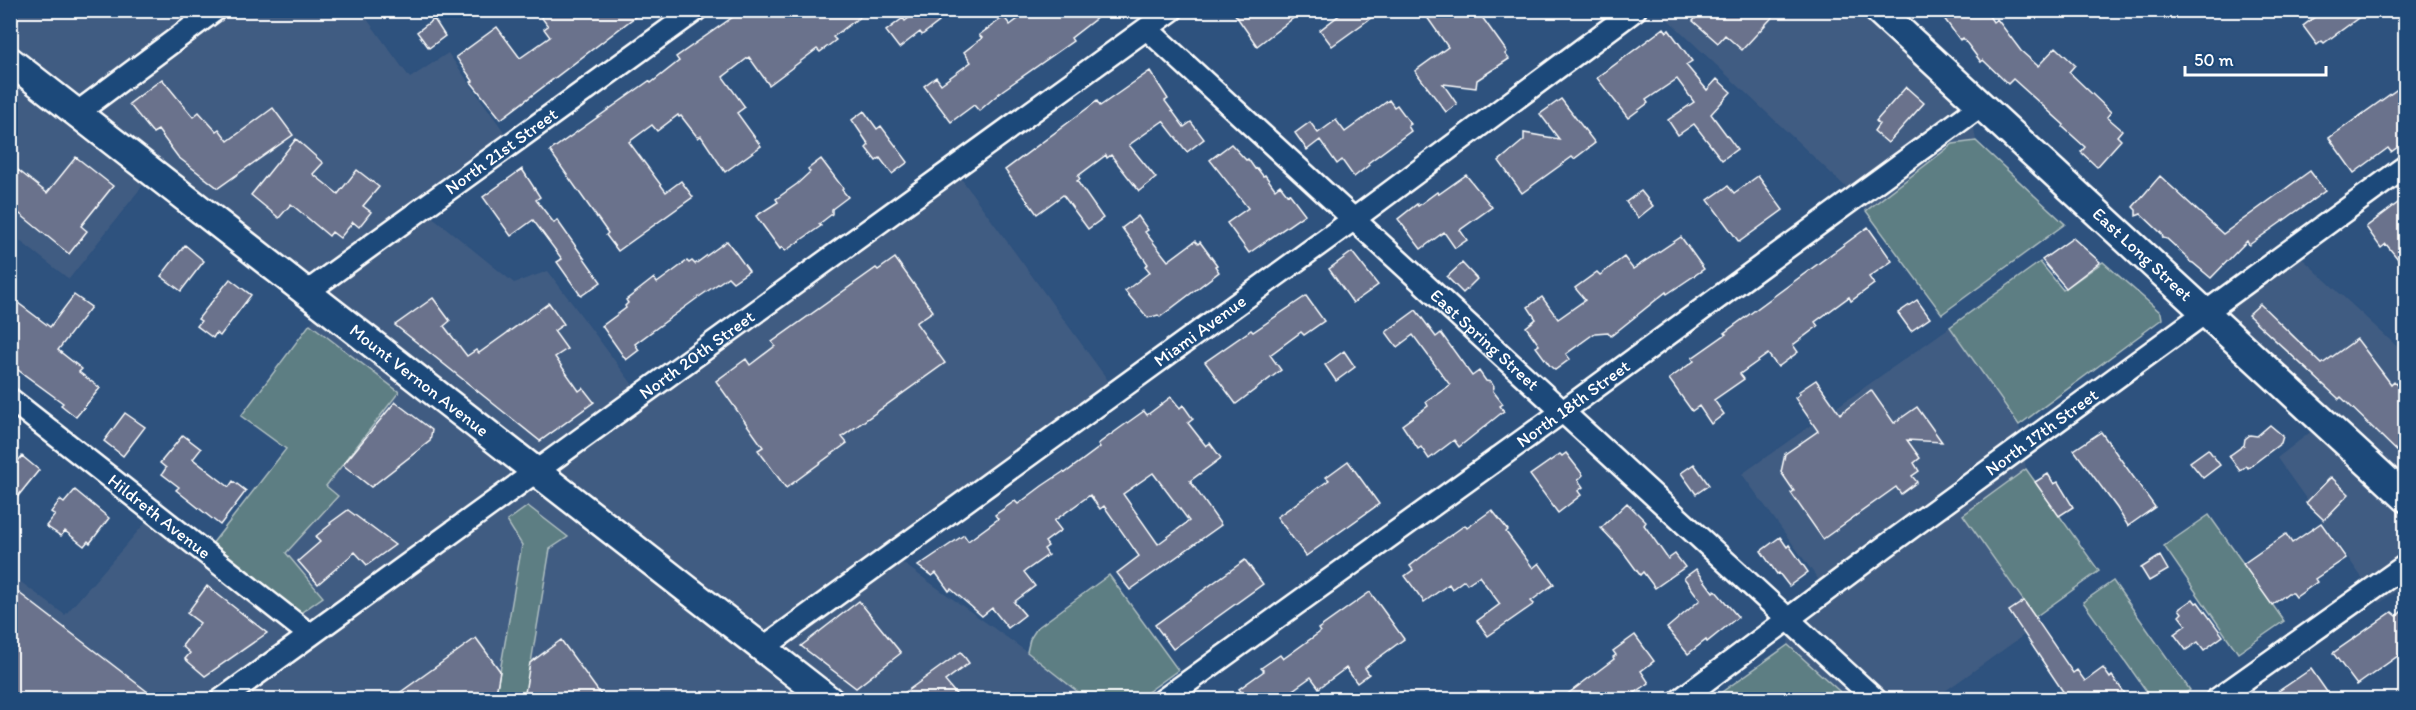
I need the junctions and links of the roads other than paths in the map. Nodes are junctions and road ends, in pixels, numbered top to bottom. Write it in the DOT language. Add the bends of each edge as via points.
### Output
graph roads {
  1 [pos="215,10"];
  2 [pos="696,10"];
  3 [pos="1172,10"];
  4 [pos="1635,10"];
  5 [pos="1878,10"];
  6 [pos="1147,29"];
  7 [pos="10,61"];
  8 [pos="1980,106"];
  9 [pos="78,113"];
  10 [pos="2406,166"];
  11 [pos="1353,219"];
  12 [pos="307,292"];
  13 [pos="2205,314"];
  14 [pos="10,399"];
  15 [pos="1562,412"];
  16 [pos="538,471"];
  17 [pos="2406,498"];
  18 [pos="2406,566"];
  19 [pos="1789,619"];
  20 [pos="310,635"];
  21 [pos="763,648"];
  22 [pos="221,699"];
  23 [pos="829,699"];
  24 [pos="1163,699"];
  25 [pos="1680,699"];
  26 [pos="1876,699"];
  27 [pos="2216,699"];
  1 -- 9 [label="street"];
  2 -- 12 [label="street, North 21st Street"];
  3 -- 6 [label="street, North 20th Street"];
  4 -- 11 [label="street, Miami Avenue"];
  5 -- 8 [label="street, East Long Street"];
  6 -- 11 [label="street, East Spring Street"];
  6 -- 16 [label="street, North 20th Street"];
  7 -- 9 [label="street, Mount Vernon Avenue"];
  8 -- 13 [label="street, East Long Street"];
  8 -- 15 [label="street, North 18th Street"];
  9 -- 12 [label="street, Mount Vernon Avenue"];
  10 -- 13 [label="street, North 17th Street"];
  11 -- 15 [label="street, East Spring Street"];
  11 -- 21 [label="street, Miami Avenue"];
  12 -- 16 [label="street, Mount Vernon Avenue"];
  13 -- 17 [label="street, East Long Street"];
  13 -- 19 [label="street, North 17th Street"];
  14 -- 20 [label="street, Hildreth Avenue"];
  15 -- 19 [label="street, East Spring Street"];
  15 -- 24 [label="street, North 18th Street"];
  16 -- 20 [label="street, North 20th Street"];
  16 -- 21 [label="street, Mount Vernon Avenue"];
  18 -- 27 [label="street"];
  19 -- 25 [label="street, North 17th Street"];
  19 -- 26 [label="street, East Spring Street"];
  20 -- 22 [label="street, North 20th Street"];
  21 -- 23 [label="street, Mount Vernon Avenue"];
}
